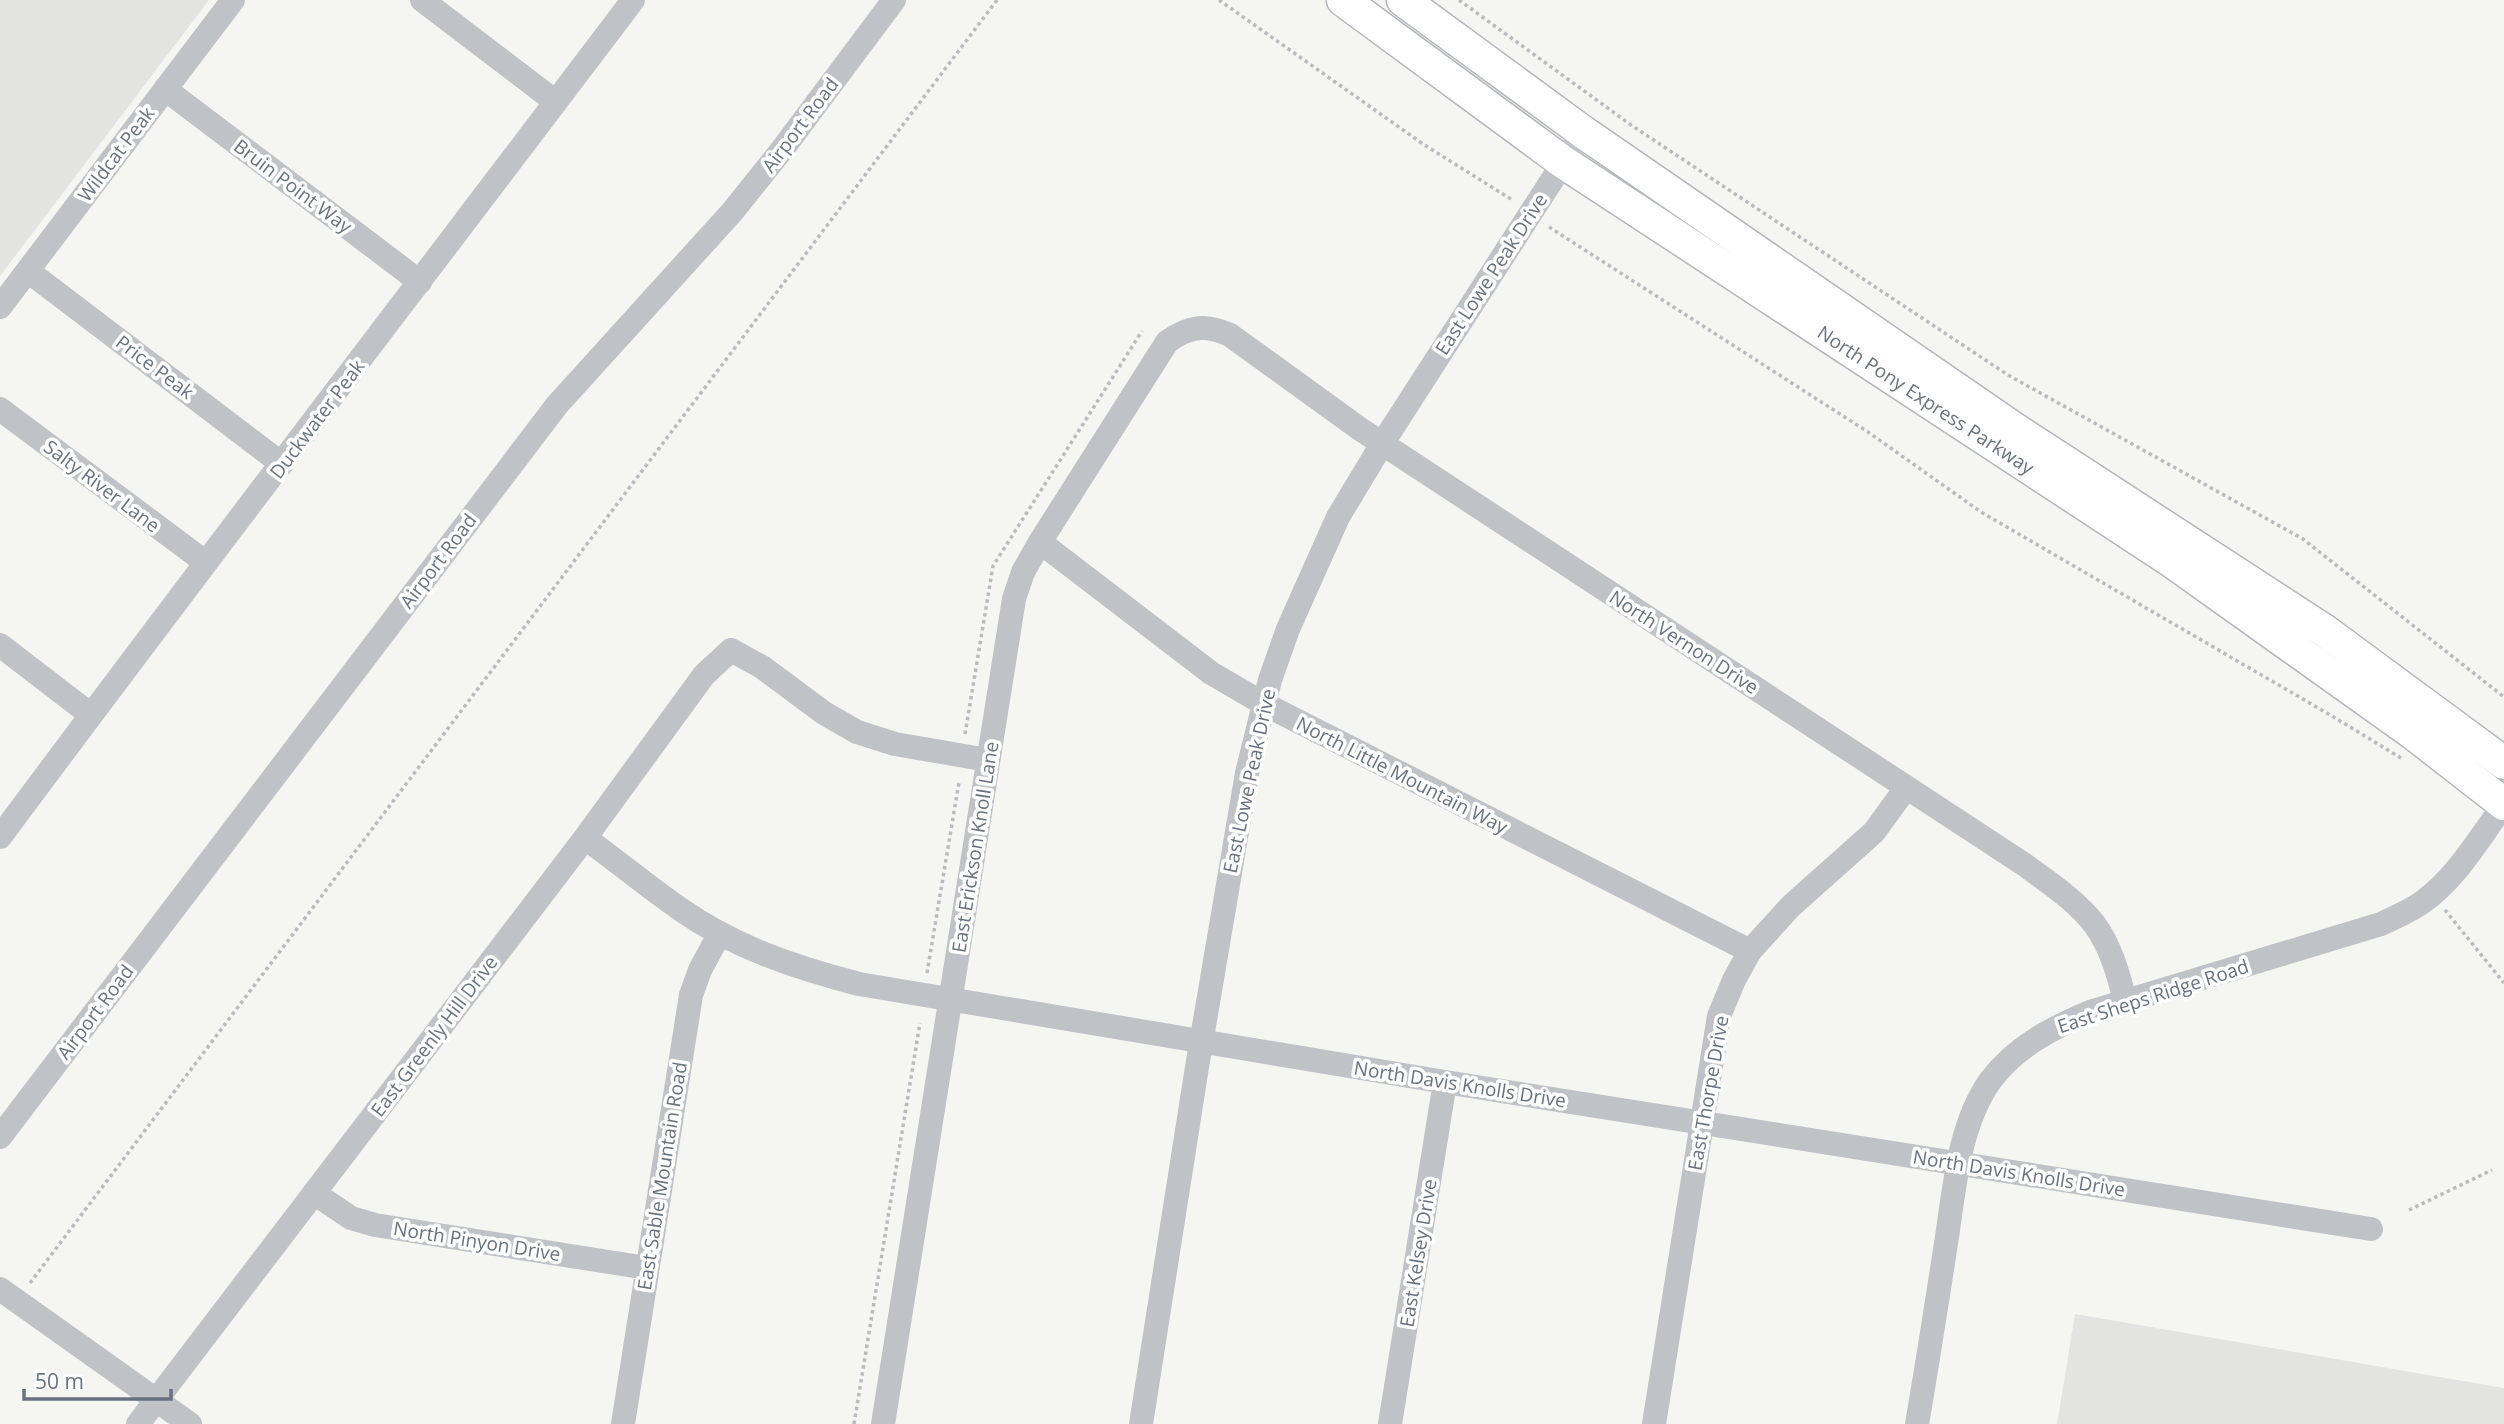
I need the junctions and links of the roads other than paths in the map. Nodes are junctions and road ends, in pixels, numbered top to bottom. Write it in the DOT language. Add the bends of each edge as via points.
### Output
graph roads {
  1 [pos="233,0"];
  2 [pos="422,0"];
  3 [pos="633,0"];
  4 [pos="894,0"];
  5 [pos="1343,0"];
  6 [pos="1403,0"];
  7 [pos="165,89"];
  8 [pos="556,102"];
  9 [pos="1583,132"];
  10 [pos="1563,162"];
  11 [pos="28,271"];
  12 [pos="420,282"];
  13 [pos="0,307"];
  14 [pos="1196,327"];
  15 [pos="0,409"];
  16 [pos="1382,444"];
  17 [pos="282,464"];
  18 [pos="1040,542"];
  19 [pos="205,562"];
  20 [pos="0,645"];
  21 [pos="1264,704"];
  22 [pos="91,715"];
  23 [pos="988,760"];
  24 [pos="2504,763"];
  25 [pos="1906,788"];
  26 [pos="2504,804"];
  27 [pos="0,837"];
  28 [pos="585,838"];
  29 [pos="720,933"];
  30 [pos="1750,951"];
  31 [pos="952,1001"];
  32 [pos="2125,1001"];
  33 [pos="1202,1042"];
  34 [pos="1445,1082"];
  35 [pos="1702,1122"];
  36 [pos="0,1137"];
  37 [pos="1959,1163"];
  38 [pos="314,1193"];
  39 [pos="2371,1229"];
  40 [pos="648,1268"];
  41 [pos="8,1295"];
  42 [pos="155,1399"];
  43 [pos="138,1424"];
  44 [pos="190,1424"];
  45 [pos="623,1424"];
  46 [pos="884,1424"];
  47 [pos="1141,1424"];
  48 [pos="1391,1424"];
  49 [pos="1654,1424"];
  50 [pos="1917,1424"];
  1 -- 7 [label="street, Wildcat Peak"];
  2 -- 8 [label="street"];
  3 -- 8 [label="street, Duckwater Peak"];
  4 -- 36 [label="street, Airport Road" via="732,212 556,405"];
  5 -- 10 [label="main road, North Pony Express Parkway"];
  6 -- 9 [label="main road, North Pony Express Parkway"];
  7 -- 11 [label="street, Wildcat Peak"];
  7 -- 12 [label="street, Bruin Point Way"];
  8 -- 12 [label="street, Duckwater Peak"];
  9 -- 10 [label="street, East Lowe Peak Drive"];
  9 -- 24 [label="main road, North Pony Express Parkway" via="2013,428 2325,631"];
  10 -- 16 [label="street, East Lowe Peak Drive"];
  10 -- 26 [label="main road, North Pony Express Parkway" via="2170,560"];
  11 -- 13 [label="street, Wildcat Peak"];
  11 -- 17 [label="street, Price Peak"];
  12 -- 17 [label="street, Duckwater Peak"];
  14 -- 16 [label="street, North Vernon Drive" via="1230,335"];
  14 -- 18 [label="street, East Erickson Knoll Lane" via="1167,342"];
  15 -- 19 [label="street, Salty River Lane"];
  16 -- 21 [label="street, East Lowe Peak Drive" via="1315,565"];
  16 -- 25 [label="street, North Vernon Drive"];
  17 -- 19 [label="street, Duckwater Peak"];
  18 -- 21 [label="street, North Little Mountain Way" via="1211,673"];
  18 -- 23 [label="street, East Erickson Knoll Lane" via="1014,598"];
  19 -- 22 [label="street, Duckwater Peak"];
  20 -- 22 [label="street"];
  21 -- 30 [label="street, North Little Mountain Way"];
  21 -- 33 [label="street, East Lowe Peak Drive" via="1247,773"];
  22 -- 27 [label="street, Duckwater Peak"];
  23 -- 28 [label="street, East Greenly Hill Drive" via="895,744 857,732 731,650 704,675"];
  23 -- 31 [label="street, East Erickson Knoll Lane"];
  25 -- 30 [label="street, East Thorpe Drive" via="1874,832 1791,906"];
  25 -- 32 [label="street, North Vernon Drive" via="2061,891 2096,926 2114,962"];
  26 -- 32 [label="street, East Sheps Ridge Road" via="2447,881 2401,914 2381,924"];
  28 -- 29 [label="street, North Davis Knolls Drive" via="681,910"];
  28 -- 38 [label="street, East Greenly Hill Drive"];
  29 -- 31 [label="street, North Davis Knolls Drive" via="816,973"];
  29 -- 40 [label="street, East Sable Mountain Road" via="691,995"];
  30 -- 35 [label="street, East Thorpe Drive" via="1719,1016"];
  31 -- 33 [label="street, North Davis Knolls Drive"];
  31 -- 46 [label="street, East Erickson Knoll Lane"];
  32 -- 37 [label="street, East Sheps Ridge Road" via="2049,1029 2014,1056 1990,1081 1975,1110"];
  33 -- 34 [label="street, North Davis Knolls Drive"];
  33 -- 47 [label="street, East Lowe Peak Drive"];
  34 -- 35 [label="street, North Davis Knolls Drive"];
  34 -- 48 [label="street, East Kelsey Drive"];
  35 -- 37 [label="street, North Davis Knolls Drive"];
  35 -- 49 [label="street, East Thorpe Drive"];
  37 -- 39 [label="street, North Davis Knolls Drive"];
  37 -- 50 [label="street, East Sheps Ridge Road"];
  38 -- 40 [label="street, North Pinyon Drive" via="351,1218 375,1225"];
  38 -- 42 [label="street, East Greenly Hill Drive"];
  40 -- 45 [label="street, East Sable Mountain Road"];
  41 -- 42 [label="street"];
  42 -- 43 [label="street, East Greenly Hill Drive"];
  42 -- 44 [label="street"];
}
